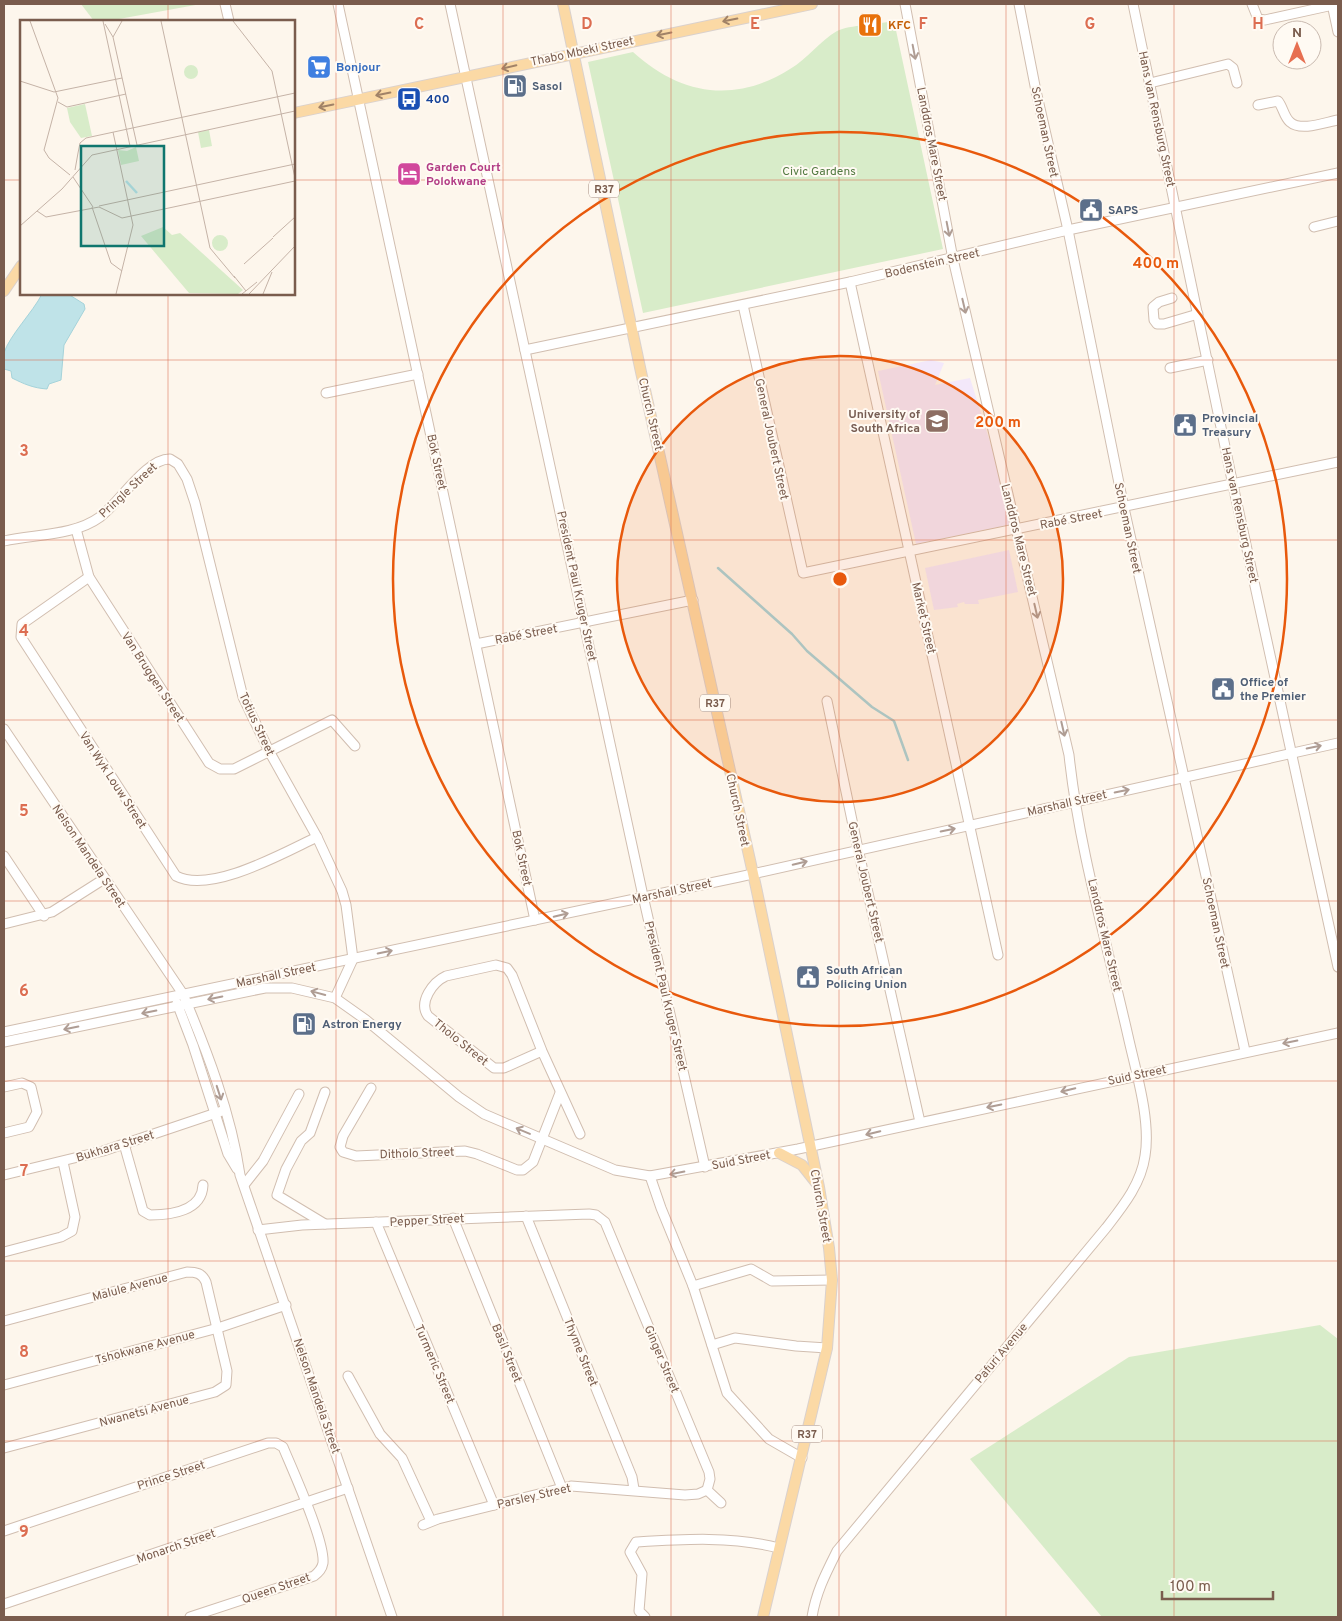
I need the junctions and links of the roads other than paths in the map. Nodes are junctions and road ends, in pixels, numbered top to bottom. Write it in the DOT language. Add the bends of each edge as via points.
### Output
graph roads {
  1 [pos="225,4"];
  2 [pos="338,4"];
  3 [pos="450,4"];
  4 [pos="564,4"];
  5 [pos="812,4"];
  6 [pos="906,4"];
  7 [pos="1019,4"];
  8 [pos="1133,4"];
  9 [pos="1252,4"];
  10 [pos="1333,5"];
  11 [pos="792,6"];
  12 [pos="229,20"];
  13 [pos="1338,32"];
  14 [pos="574,52"];
  15 [pos="465,77"];
  16 [pos="1238,83"];
  17 [pos="1150,84"];
  18 [pos="359,99"];
  19 [pos="1258,105"];
  20 [pos="295,113"];
  21 [pos="1338,120"];
  22 [pos="1338,173"];
  23 [pos="1176,208"];
  24 [pos="1338,221"];
  25 [pos="1314,227"];
  26 [pos="1068,230"];
  27 [pos="953,259"];
  28 [pos="20,267"];
  29 [pos="850,282"];
  30 [pos="4,291"];
  31 [pos="1172,298"];
  32 [pos="743,305"];
  33 [pos="1198,314"];
  34 [pos="632,327"];
  35 [pos="525,350"];
  36 [pos="1208,360"];
  37 [pos="1170,368"];
  38 [pos="418,374"];
  39 [pos="326,393"];
  40 [pos="166,458"];
  41 [pos="1338,462"];
  42 [pos="1233,485"];
  43 [pos="1124,508"];
  44 [pos="76,529"];
  45 [pos="1018,529"];
  46 [pos="4,541"];
  47 [pos="909,550"];
  48 [pos="803,573"];
  49 [pos="89,577"];
  50 [pos="693,600"];
  51 [pos="584,622"];
  52 [pos="476,644"];
  53 [pos="827,701"];
  54 [pos="4,729"];
  55 [pos="1338,743"];
  56 [pos="355,746"];
  57 [pos="269,751"];
  58 [pos="1291,752"];
  59 [pos="1184,778"];
  60 [pos="1074,801"];
  61 [pos="971,825"];
  62 [pos="317,837"];
  63 [pos="858,849"];
  64 [pos="4,856"];
  65 [pos="752,874"];
  66 [pos="104,879"];
  67 [pos="643,896"];
  68 [pos="44,916"];
  69 [pos="535,920"];
  70 [pos="4,924"];
  71 [pos="998,955"];
  72 [pos="353,959"];
  73 [pos="1338,967"];
  74 [pos="178,995"];
  75 [pos="335,998"];
  76 [pos="183,1006"];
  77 [pos="4,1032"];
  78 [pos="1338,1032"];
  79 [pos="4,1042"];
  80 [pos="542,1051"];
  81 [pos="1245,1051"];
  82 [pos="211,1068"];
  83 [pos="202,1072"];
  84 [pos="1136,1074"];
  85 [pos="4,1087"];
  86 [pos="372,1088"];
  87 [pos="325,1092"];
  88 [pos="560,1093"];
  89 [pos="299,1094"];
  90 [pos="225,1110"];
  91 [pos="215,1114"];
  92 [pos="920,1122"];
  93 [pos="4,1133"];
  94 [pos="580,1134"];
  95 [pos="543,1139"];
  96 [pos="124,1144"];
  97 [pos="810,1146"];
  98 [pos="779,1153"];
  99 [pos="63,1162"];
  100 [pos="705,1167"];
  101 [pos="4,1175"];
  102 [pos="240,1175"];
  103 [pos="650,1176"];
  104 [pos="203,1185"];
  105 [pos="244,1186"];
  106 [pos="819,1186"];
  107 [pos="596,1215"];
  108 [pos="526,1216"];
  109 [pos="453,1218"];
  110 [pos="376,1222"];
  111 [pos="325,1224"];
  112 [pos="258,1230"];
  113 [pos="4,1252"];
  114 [pos="832,1280"];
  115 [pos="693,1286"];
  116 [pos="286,1305"];
  117 [pos="4,1321"];
  118 [pos="218,1328"];
  119 [pos="712,1345"];
  120 [pos="827,1348"];
  121 [pos="348,1376"];
  122 [pos="4,1385"];
  123 [pos="4,1448"];
  124 [pos="802,1458"];
  125 [pos="348,1488"];
  126 [pos="562,1488"];
  127 [pos="634,1489"];
  128 [pos="707,1490"];
  129 [pos="306,1501"];
  130 [pos="721,1503"];
  131 [pos="494,1505"];
  132 [pos="4,1531"];
  133 [pos="779,1548"];
  134 [pos="4,1604"];
  135 [pos="190,1617"];
  136 [pos="392,1617"];
  137 [pos="645,1617"];
  138 [pos="763,1617"];
  139 [pos="812,1617"];
  1 -- 12 [label="street"];
  2 -- 18 [label="street, Bok Street"];
  3 -- 15 [label="street, President Paul Kruger Street"];
  4 -- 14 [label="main road, Church Street / R37"];
  5 -- 11 [label="main road, Thabo Mbeki Street"];
  6 -- 27 [label="street, Landdros Mare Street, one-way"];
  7 -- 26 [label="street, Schoeman Street"];
  8 -- 17 [label="street, Hans van Rensburg Street"];
  9 -- 10 [label="street" via="1258,19 1265,20"];
  10 -- 13 [label="street"];
  11 -- 14 [label="main road, Thabo Mbeki Street, one-way"];
  14 -- 15 [label="main road, Thabo Mbeki Street, one-way"];
  14 -- 34 [label="main road, Church Street / R37"];
  15 -- 18 [label="main road, Thabo Mbeki Street, one-way"];
  15 -- 35 [label="street, President Paul Kruger Street"];
  16 -- 17 [label="street" via="1232,66 1228,64"];
  17 -- 23 [label="street, Hans van Rensburg Street"];
  18 -- 20 [label="main road, Thabo Mbeki Street, one-way"];
  18 -- 38 [label="street, Bok Street"];
  19 -- 21 [label="street" via="1278,101 1287,119 1294,124 1306,126"];
  22 -- 23 [label="street, Bodenstein Street"];
  23 -- 26 [label="street, Bodenstein Street"];
  23 -- 33 [label="street, Hans van Rensburg Street"];
  24 -- 25 [label="street"];
  26 -- 27 [label="street, Bodenstein Street"];
  26 -- 43 [label="street, Schoeman Street"];
  27 -- 29 [label="street, Bodenstein Street"];
  27 -- 45 [label="street, Landdros Mare Street, one-way"];
  28 -- 30 [label="main road"];
  29 -- 32 [label="street, Bodenstein Street"];
  29 -- 47 [label="street, Market Street"];
  31 -- 33 [label="street" via="1153,306 1157,324"];
  32 -- 34 [label="street, Bodenstein Street"];
  32 -- 48 [label="street, General Joubert Street"];
  33 -- 36 [label="street, Hans van Rensburg Street"];
  34 -- 35 [label="street, Bodenstein Street"];
  34 -- 50 [label="main road, Church Street / R37"];
  35 -- 51 [label="street, President Paul Kruger Street"];
  36 -- 37 [label="street"];
  36 -- 42 [label="street, Hans van Rensburg Street"];
  38 -- 39 [label="street"];
  38 -- 52 [label="street, Bok Street"];
  40 -- 44 [label="street, Pringle Street" via="146,471 102,516"];
  40 -- 57 [label="street, Totius Street" via="174,461 187,479 243,697"];
  41 -- 42 [label="street, Rabé Street"];
  42 -- 43 [label="street, Rabé Street"];
  42 -- 58 [label="street, Hans van Rensburg Street"];
  43 -- 45 [label="street, Rabé Street"];
  43 -- 59 [label="street, Schoeman Street"];
  44 -- 46 [label="street, Pringle Street"];
  44 -- 49 [label="street, Van Bruggen Street"];
  45 -- 47 [label="street, Rabé Street"];
  45 -- 60 [label="street, Landdros Mare Street, one-way" via="1069,755"];
  47 -- 48 [label="street, Rabé Street"];
  47 -- 61 [label="street, Market Street"];
  49 -- 57 [label="street, Van Bruggen Street" via="209,763 234,769"];
  49 -- 62 [label="street, Van Wyk Louw Street" via="22,624 21,637 176,876 198,882 245,871"];
  50 -- 51 [label="street, Rabé Street"];
  50 -- 65 [label="main road, Church Street / R37"];
  51 -- 52 [label="street, Rabé Street"];
  51 -- 67 [label="street, President Paul Kruger Street"];
  52 -- 69 [label="street, Bok Street"];
  53 -- 63 [label="street, General Joubert Street"];
  54 -- 66 [label="street, Nelson Mandela Street"];
  58 -- 55 [label="street, Marshall Street, one-way"];
  56 -- 57 [label="street, Van Bruggen Street" via="332,720"];
  57 -- 62 [label="street, Totius Street"];
  58 -- 59 [label="street, Marshall Street"];
  58 -- 73 [label="street, Hans van Rensburg Street"];
  60 -- 59 [label="street, Marshall Street, one-way"];
  59 -- 81 [label="street, Schoeman Street"];
  60 -- 61 [label="street, Marshall Street"];
  60 -- 84 [label="street, Landdros Mare Street"];
  63 -- 61 [label="street, Marshall Street, one-way"];
  61 -- 71 [label="street, Market Street"];
  62 -- 72 [label="street, Totius Street" via="344,898"];
  65 -- 63 [label="street, Marshall Street, one-way"];
  63 -- 92 [label="street, General Joubert Street"];
  64 -- 68 [label="street"];
  65 -- 67 [label="street, Marshall Street"];
  65 -- 97 [label="main road, Church Street / R37"];
  66 -- 68 [label="street"];
  66 -- 74 [label="street, Nelson Mandela Street" via="174,983"];
  69 -- 67 [label="street, Marshall Street, one-way"];
  67 -- 100 [label="street, President Paul Kruger Street"];
  68 -- 70 [label="street"];
  72 -- 69 [label="street, Marshall Street, one-way"];
  72 -- 74 [label="street, Marshall Street"];
  72 -- 75 [label="street"];
  74 -- 76 [label="street, Nelson Mandela Street"];
  74 -- 77 [label="street, Marshall Street"];
  75 -- 76 [label="street, Suid Street, one-way" via="292,988 265,988"];
  95 -- 75 [label="street, Suid Street, one-way" via="484,1114"];
  76 -- 79 [label="street, one-way"];
  76 -- 82 [label="street, Nelson Mandela Street"];
  76 -- 83 [label="street, Nelson Mandela Street"];
  78 -- 81 [label="street, Suid Street, one-way"];
  80 -- 80 [label="street, Tholo Street" via="512,975 501,966 443,978 425,1000 428,1016 494,1068 504,1068"];
  80 -- 88 [label="street, Tholo Street"];
  81 -- 84 [label="street, Suid Street"];
  82 -- 83 [label="street"];
  82 -- 90 [label="street, Nelson Mandela Street, one-way"];
  83 -- 91 [label="street, Nelson Mandela Street"];
  84 -- 92 [label="street, Suid Street, one-way"];
  84 -- 139 [label="street, Pafuri Avenue" via="1146,1145 1140,1176 1134,1188 1106,1228 837,1551 823,1578"];
  85 -- 93 [label="street" via="22,1083 31,1087 37,1112 29,1126"];
  86 -- 95 [label="street, Ditholo Street" via="342,1141 340,1148 348,1155 464,1151 523,1170 533,1162"];
  87 -- 111 [label="street" via="310,1133 301,1141 286,1169 277,1195"];
  88 -- 94 [label="street, Tholo Street"];
  88 -- 95 [label="street"];
  89 -- 105 [label="street" via="263,1161"];
  90 -- 91 [label="street, Bukhara Street"];
  90 -- 102 [label="street, Nelson Mandela Street"];
  91 -- 96 [label="street, Bukhara Street"];
  91 -- 102 [label="street, Nelson Mandela Street" via="228,1154"];
  92 -- 97 [label="street, Suid Street, one-way"];
  95 -- 103 [label="street, Suid Street" via="614,1170"];
  96 -- 99 [label="street, Bukhara Street"];
  96 -- 104 [label="street" via="144,1210 150,1215 196,1205"];
  97 -- 98 [label="street, Suid Street"];
  97 -- 106 [label="main road, Church Street / R37"];
  98 -- 100 [label="street, Suid Street"];
  98 -- 106 [label="main road" via="802,1165"];
  99 -- 101 [label="street, Bukhara Street"];
  99 -- 113 [label="street" via="75,1217 72,1231"];
  100 -- 103 [label="street, Suid Street, one-way"];
  102 -- 105 [label="street, Nelson Mandela Street"];
  103 -- 115 [label="street"];
  105 -- 112 [label="street, Nelson Mandela Street"];
  106 -- 114 [label="main road, Church Street / R37"];
  107 -- 108 [label="street, Pepper Street"];
  107 -- 128 [label="street, Ginger Street" via="605,1222 709,1472"];
  108 -- 109 [label="street, Pepper Street"];
  108 -- 127 [label="street, Thyme Street" via="632,1476"];
  109 -- 110 [label="street, Pepper Street"];
  109 -- 126 [label="street, Basil Street"];
  110 -- 111 [label="street, Pepper Street"];
  110 -- 131 [label="street, Turmeric Street"];
  111 -- 112 [label="street, Pepper Street"];
  112 -- 116 [label="street, Nelson Mandela Street"];
  114 -- 115 [label="street" via="772,1281 751,1269"];
  114 -- 120 [label="main road, Church Street / R37"];
  115 -- 119 [label="street"];
  116 -- 118 [label="street, Tshokwane Avenue"];
  116 -- 125 [label="street, Nelson Mandela Street"];
  117 -- 118 [label="street, Malule Avenue" via="195,1272 206,1282"];
  118 -- 122 [label="street, Tshokwane Avenue"];
  118 -- 123 [label="street, Nwanetsi Avenue" via="227,1371 224,1388"];
  119 -- 120 [label="street" via="735,1338"];
  119 -- 124 [label="street" via="727,1393 769,1439"];
  120 -- 124 [label="main road, Church Street / R37"];
  121 -- 131 [label="street, Parsley Street" via="380,1434 402,1458 427,1523"];
  124 -- 133 [label="main road, Church Street / R37"];
  125 -- 129 [label="street, Monarch Street"];
  125 -- 136 [label="street, Nelson Mandela Street"];
  126 -- 127 [label="street, Parsley Street"];
  126 -- 131 [label="street, Parsley Street"];
  127 -- 128 [label="street, Parsley Street" via="685,1495"];
  128 -- 130 [label="street"];
  129 -- 132 [label="street, Prince Street" via="283,1448 276,1443 268,1443"];
  129 -- 134 [label="street, Monarch Street"];
  129 -- 135 [label="street, Queen Street" via="323,1555 319,1572"];
  133 -- 137 [label="street" via="752,1541 708,1538 636,1542 630,1552 642,1574 639,1612"];
  133 -- 138 [label="main road, Church Street / R37"];
}
